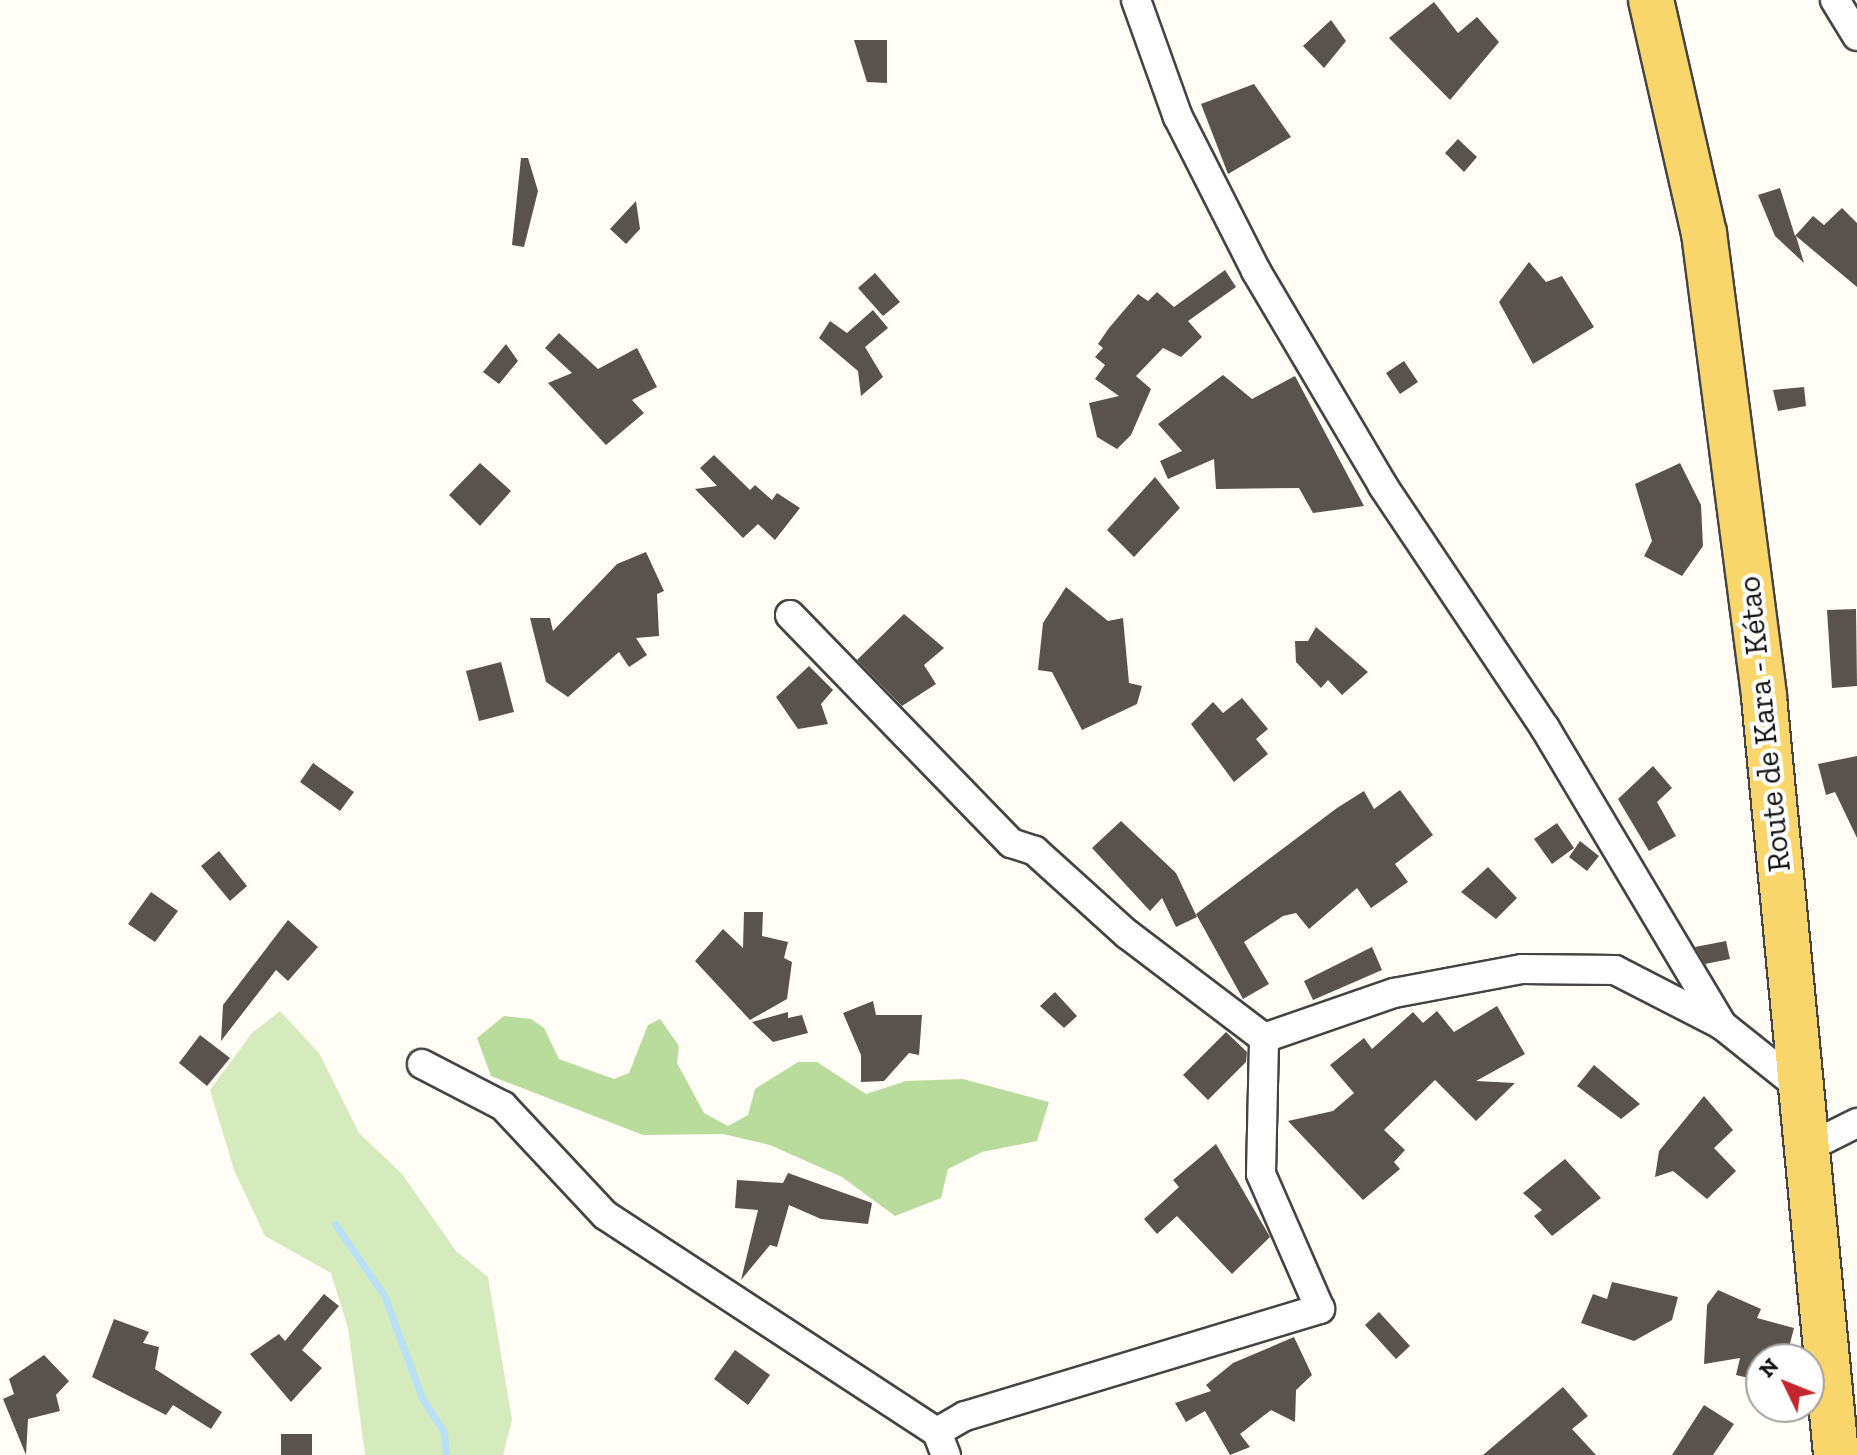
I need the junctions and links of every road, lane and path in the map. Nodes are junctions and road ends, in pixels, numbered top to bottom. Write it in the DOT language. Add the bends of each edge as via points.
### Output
graph roads {
  1 [pos="1136,0"];
  2 [pos="1651,0"];
  3 [pos="1835,0"];
  4 [pos="1857,36"];
  5 [pos="790,615"];
  6 [pos="1722,1025"];
  7 [pos="1264,1038"];
  8 [pos="422,1064"];
  9 [pos="1801,1088"];
  10 [pos="1857,1123"];
  11 [pos="1807,1148"];
  12 [pos="942,1444"];
  13 [pos="1836,1455"];
  1 -- 6 [label="street" via="1178,117 1256,271 1383,486 1545,728"];
  2 -- 9 [label="main road, Route de Kara - Kétao" via="1704,233 1764,697"];
  3 -- 4 [label="street"];
  5 -- 7 [label="street" via="1011,843 1035,851 1127,934"];
  6 -- 7 [label="street" via="1615,970 1522,969 1394,993"];
  6 -- 9 [label="street"];
  7 -- 12 [label="street" via="1261,1174 1320,1309 965,1416"];
  8 -- 12 [label="street" via="503,1106 605,1215"];
  9 -- 11 [label="main road, Route de Kara - Kétao"];
  10 -- 11 [label="street"];
  11 -- 13 [label="main road, Route de Kara - Kétao"];
}
